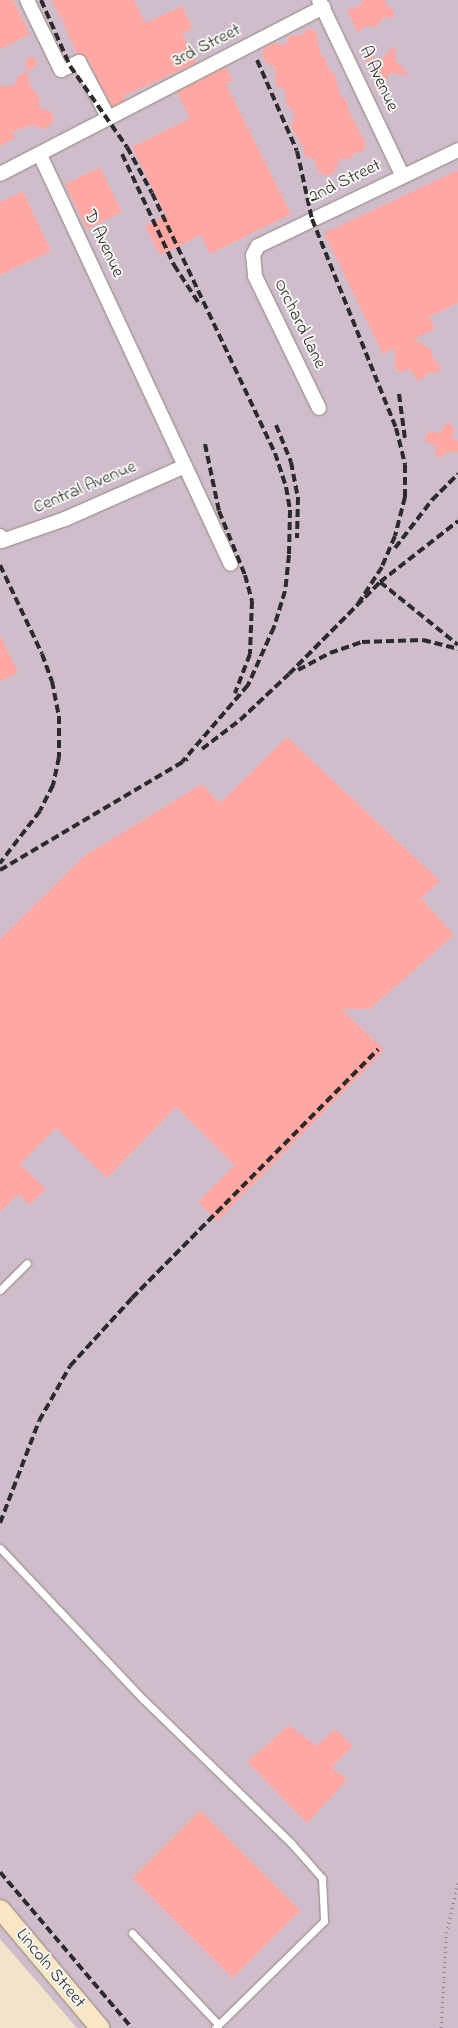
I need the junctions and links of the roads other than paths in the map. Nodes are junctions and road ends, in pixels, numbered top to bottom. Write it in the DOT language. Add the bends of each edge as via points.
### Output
graph roads {
  1 [pos="27,0"];
  2 [pos="321,4"];
  3 [pos="108,118"];
  4 [pos="458,150"];
  5 [pos="40,155"];
  6 [pos="0,174"];
  7 [pos="402,175"];
  8 [pos="253,255"];
  9 [pos="319,408"];
  10 [pos="185,466"];
  11 [pos="0,536"];
  12 [pos="231,564"];
  13 [pos="27,1262"];
  14 [pos="0,1290"];
  15 [pos="0,1548"];
  16 [pos="0,1909"];
  17 [pos="132,1933"];
  18 [pos="216,2026"];
  19 [pos="100,2028"];
  1 -- 3 [label="street" via="61,70 79,62"];
  2 -- 3 [label="street, 3rd Street"];
  2 -- 7 [label="street, A Avenue"];
  3 -- 5 [label="street"];
  4 -- 7 [label="street, 2nd Street"];
  5 -- 6 [label="street"];
  5 -- 10 [label="street, D Avenue"];
  7 -- 8 [label="street, 2nd Street" via="258,246"];
  8 -- 9 [label="street, Orchard Lane" via="254,276"];
  10 -- 11 [label="street, Central Avenue" via="66,519 2,541"];
  10 -- 12 [label="street, D Avenue"];
  13 -- 14 [label="lane"];
  15 -- 18 [label="lane" via="143,1699 291,1843 322,1878 324,1921"];
  16 -- 19 [label="main road, Lincoln Street"];
  17 -- 18 [label="lane"];
}
